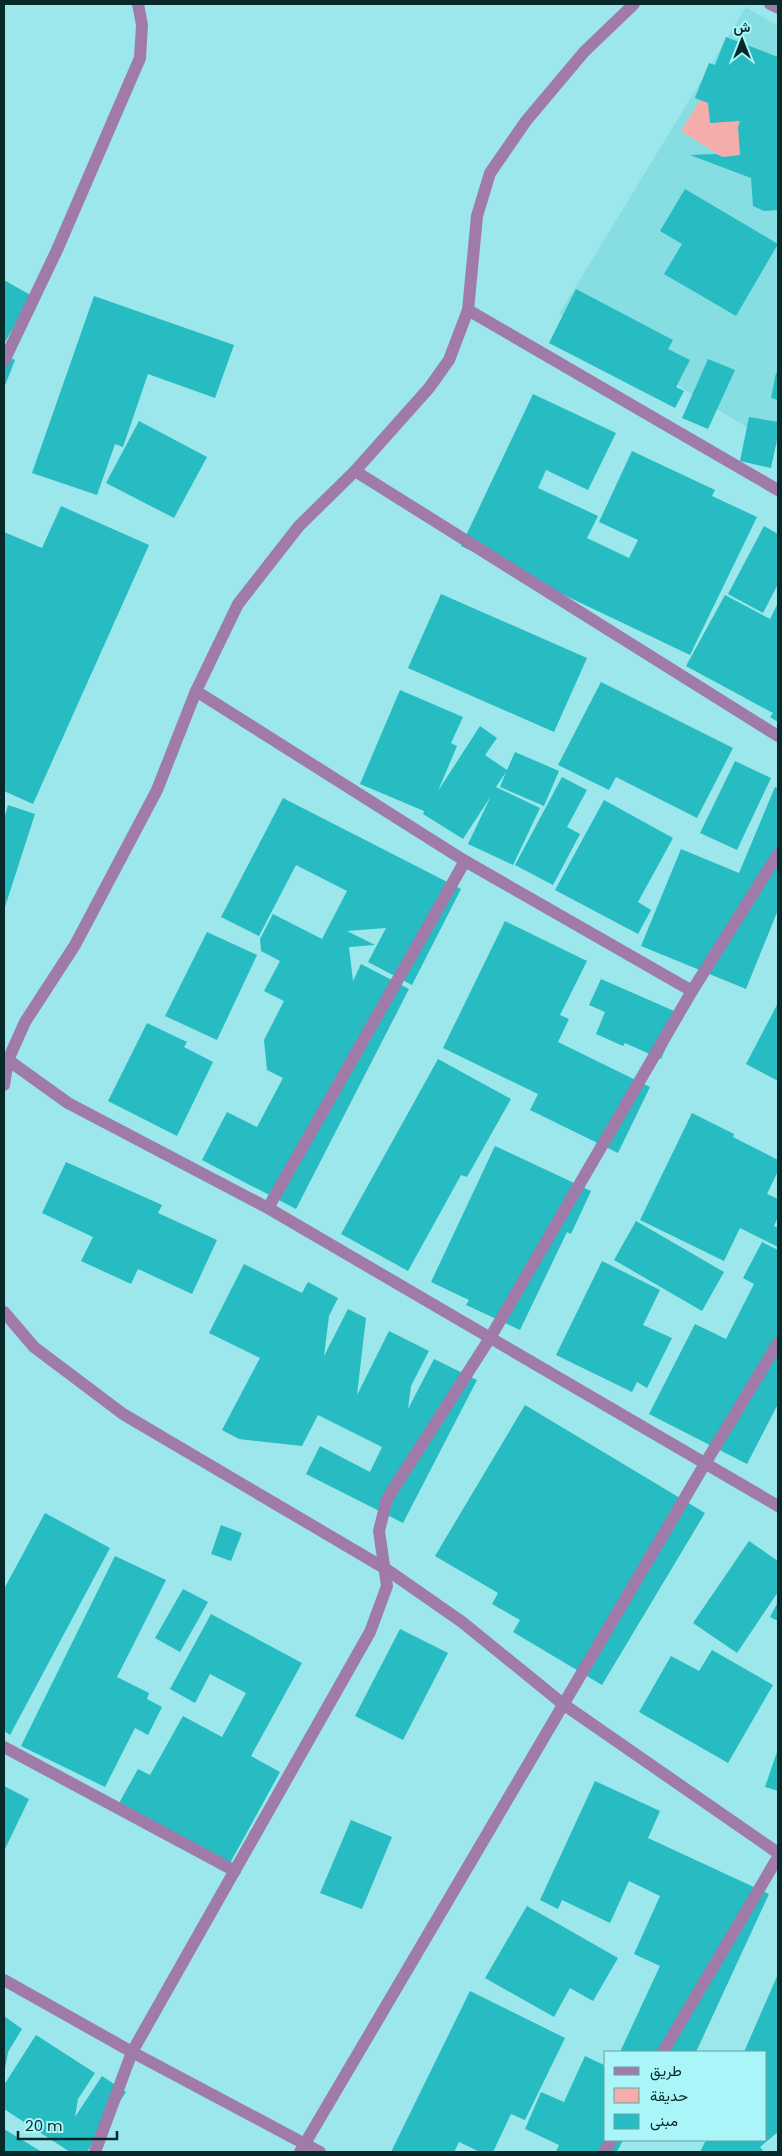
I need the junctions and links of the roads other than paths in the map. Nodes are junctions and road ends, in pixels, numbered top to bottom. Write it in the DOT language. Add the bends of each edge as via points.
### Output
graph roads {
  1 [pos="138,4"];
  2 [pos="634,4"];
  3 [pos="770,4"];
  4 [pos="778,8"];
  5 [pos="468,310"];
  6 [pos="4,361"];
  7 [pos="355,471"];
  8 [pos="778,490"];
  9 [pos="196,691"];
  10 [pos="778,736"];
  11 [pos="778,854"];
  12 [pos="465,861"];
  13 [pos="692,991"];
  14 [pos="6,1059"];
  15 [pos="4,1085"];
  16 [pos="268,1208"];
  17 [pos="4,1312"];
  18 [pos="490,1338"];
  19 [pos="778,1343"];
  20 [pos="706,1462"];
  21 [pos="778,1506"];
  22 [pos="386,1569"];
  23 [pos="563,1704"];
  24 [pos="4,1747"];
  25 [pos="778,1853"];
  26 [pos="778,1857"];
  27 [pos="235,1871"];
  28 [pos="4,1980"];
  29 [pos="664,2051"];
  30 [pos="132,2052"];
  31 [pos="611,2141"];
  32 [pos="302,2148"];
  33 [pos="95,2152"];
  34 [pos="320,2152"];
  35 [pos="604,2152"];
  1 -- 6 [label="street" via="142,25 140,58 57,250"];
  2 -- 5 [label="street" via="584,52 526,121 490,173 476,216"];
  3 -- 4 [label="street"];
  5 -- 7 [label="street" via="449,360 429,388"];
  5 -- 8 [label="street"];
  7 -- 9 [label="street" via="299,526 238,604"];
  7 -- 10 [label="street"];
  9 -- 12 [label="street"];
  9 -- 14 [label="street" via="158,790 75,945"];
  11 -- 13 [label="street"];
  12 -- 13 [label="street"];
  12 -- 16 [label="street"];
  13 -- 18 [label="street"];
  14 -- 15 [label="street"];
  14 -- 16 [label="street" via="68,1103"];
  16 -- 18 [label="street"];
  17 -- 22 [label="street" via="34,1347 123,1414"];
  18 -- 20 [label="street"];
  18 -- 22 [label="street" via="387,1498 380,1531"];
  19 -- 20 [label="street"];
  20 -- 21 [label="street"];
  20 -- 23 [label="street"];
  22 -- 23 [label="street" via="462,1622"];
  22 -- 27 [label="street" via="387,1586 370,1632"];
  23 -- 25 [label="street"];
  23 -- 32 [label="street"];
  24 -- 27 [label="street"];
  26 -- 29 [label="street"];
  27 -- 30 [label="street"];
  28 -- 30 [label="street"];
  30 -- 32 [label="street"];
  30 -- 33 [label="street"];
  31 -- 35 [label="street"];
  32 -- 34 [label="street"];
}
